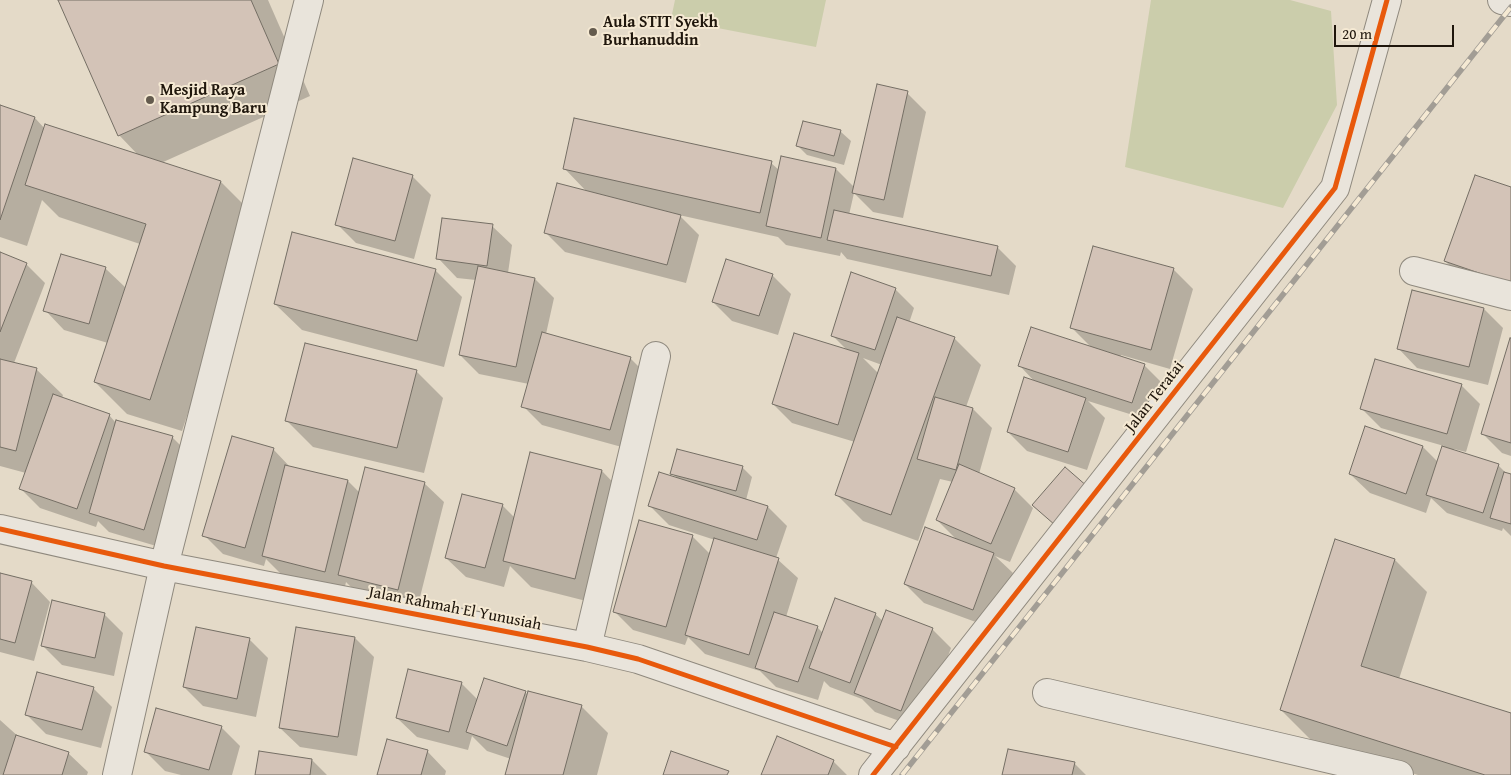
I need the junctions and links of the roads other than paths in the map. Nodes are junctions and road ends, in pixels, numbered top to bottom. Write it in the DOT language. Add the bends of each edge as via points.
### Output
graph roads {
  1 [pos="309,0"];
  2 [pos="1387,0"];
  3 [pos="1502,0"];
  4 [pos="1511,2"];
  5 [pos="1414,271"];
  6 [pos="1511,296"];
  7 [pos="656,356"];
  8 [pos="0,529"];
  9 [pos="164,566"];
  10 [pos="587,647"];
  11 [pos="1047,693"];
  12 [pos="896,748"];
  13 [pos="117,775"];
  14 [pos="874,775"];
  15 [pos="1399,775"];
  1 -- 9 [label="street"];
  2 -- 12 [label="street, Jalan Teratai" via="1335,188"];
  3 -- 4 [label="street"];
  5 -- 6 [label="street"];
  7 -- 10 [label="street"];
  8 -- 9 [label="street, Jalan Rahmah El Yunusiah"];
  9 -- 10 [label="street, Jalan Rahmah El Yunusiah"];
  9 -- 13 [label="street"];
  10 -- 12 [label="street, Jalan Rahmah El Yunusiah" via="638,659"];
  11 -- 15 [label="street"];
  12 -- 14 [label="street, Jalan Teratai"];
}
